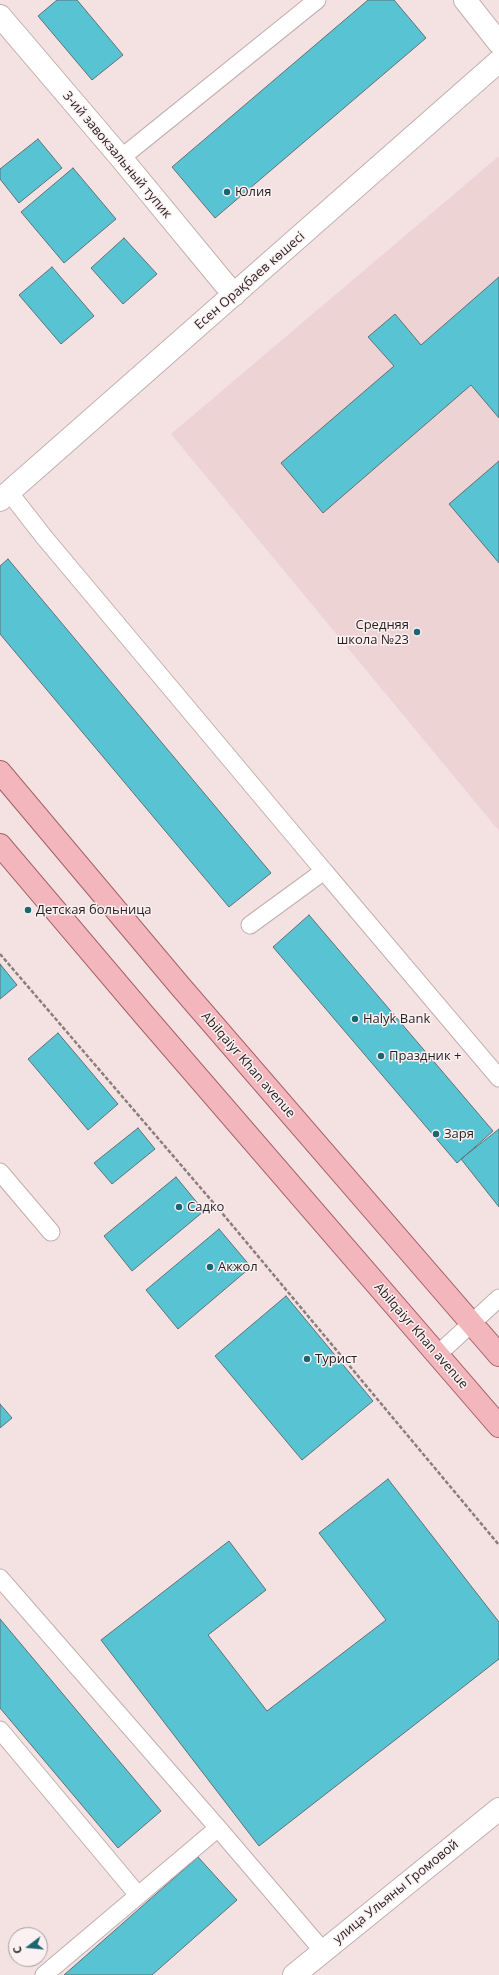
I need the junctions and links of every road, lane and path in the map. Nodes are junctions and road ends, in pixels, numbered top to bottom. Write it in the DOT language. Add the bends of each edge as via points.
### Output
graph roads {
  1 [pos="317,0"];
  2 [pos="465,0"];
  3 [pos="0,16"];
  4 [pos="499,43"];
  5 [pos="499,61"];
  6 [pos="121,158"];
  7 [pos="234,295"];
  8 [pos="5,496"];
  9 [pos="0,772"];
  10 [pos="0,845"];
  11 [pos="324,870"];
  12 [pos="250,925"];
  13 [pos="0,954"];
  14 [pos="499,1078"];
  15 [pos="0,1172"];
  16 [pos="51,1232"];
  17 [pos="499,1298"];
  18 [pos="471,1323"];
  19 [pos="437,1355"];
  20 [pos="499,1355"];
  21 [pos="499,1426"];
  22 [pos="499,1545"];
  23 [pos="0,1578"];
  24 [pos="0,1730"];
  25 [pos="499,1809"];
  26 [pos="218,1828"];
  27 [pos="138,1895"];
  28 [pos="323,1951"];
  29 [pos="44,1975"];
  30 [pos="294,1975"];
  1 -- 6 [label="lane"];
  2 -- 4 [label="street"];
  3 -- 6 [label="street, 3-ий завокзальный тупик"];
  5 -- 7 [label="street, Есен Орақбаев көшесі"];
  6 -- 7 [label="street, 3-ий завокзальный тупик"];
  7 -- 8 [label="street, Есен Орақбаев көшесі"];
  8 -- 11 [label="lane" via="49,543"];
  9 -- 18 [label="main road, Abilqaiyr Khan avenue" via="180,986"];
  10 -- 19 [label="main road, Abilqaiyr Khan avenue"];
  11 -- 12 [label="lane"];
  11 -- 14 [label="lane"];
  13 -- 22 [label="path" via="217,1206"];
  15 -- 16 [label="lane"];
  17 -- 18 [label="lane"];
  18 -- 19 [label="lane"];
  18 -- 20 [label="main road, Abilqaiyr Khan avenue"];
  19 -- 21 [label="main road, Abilqaiyr Khan avenue"];
  23 -- 26 [label="lane"];
  24 -- 27 [label="lane"];
  25 -- 28 [label="street, улица Ульяны Громовой"];
  26 -- 27 [label="lane"];
  26 -- 28 [label="lane"];
  27 -- 29 [label="lane"];
  28 -- 30 [label="street, улица Ульяны Громовой"];
}
